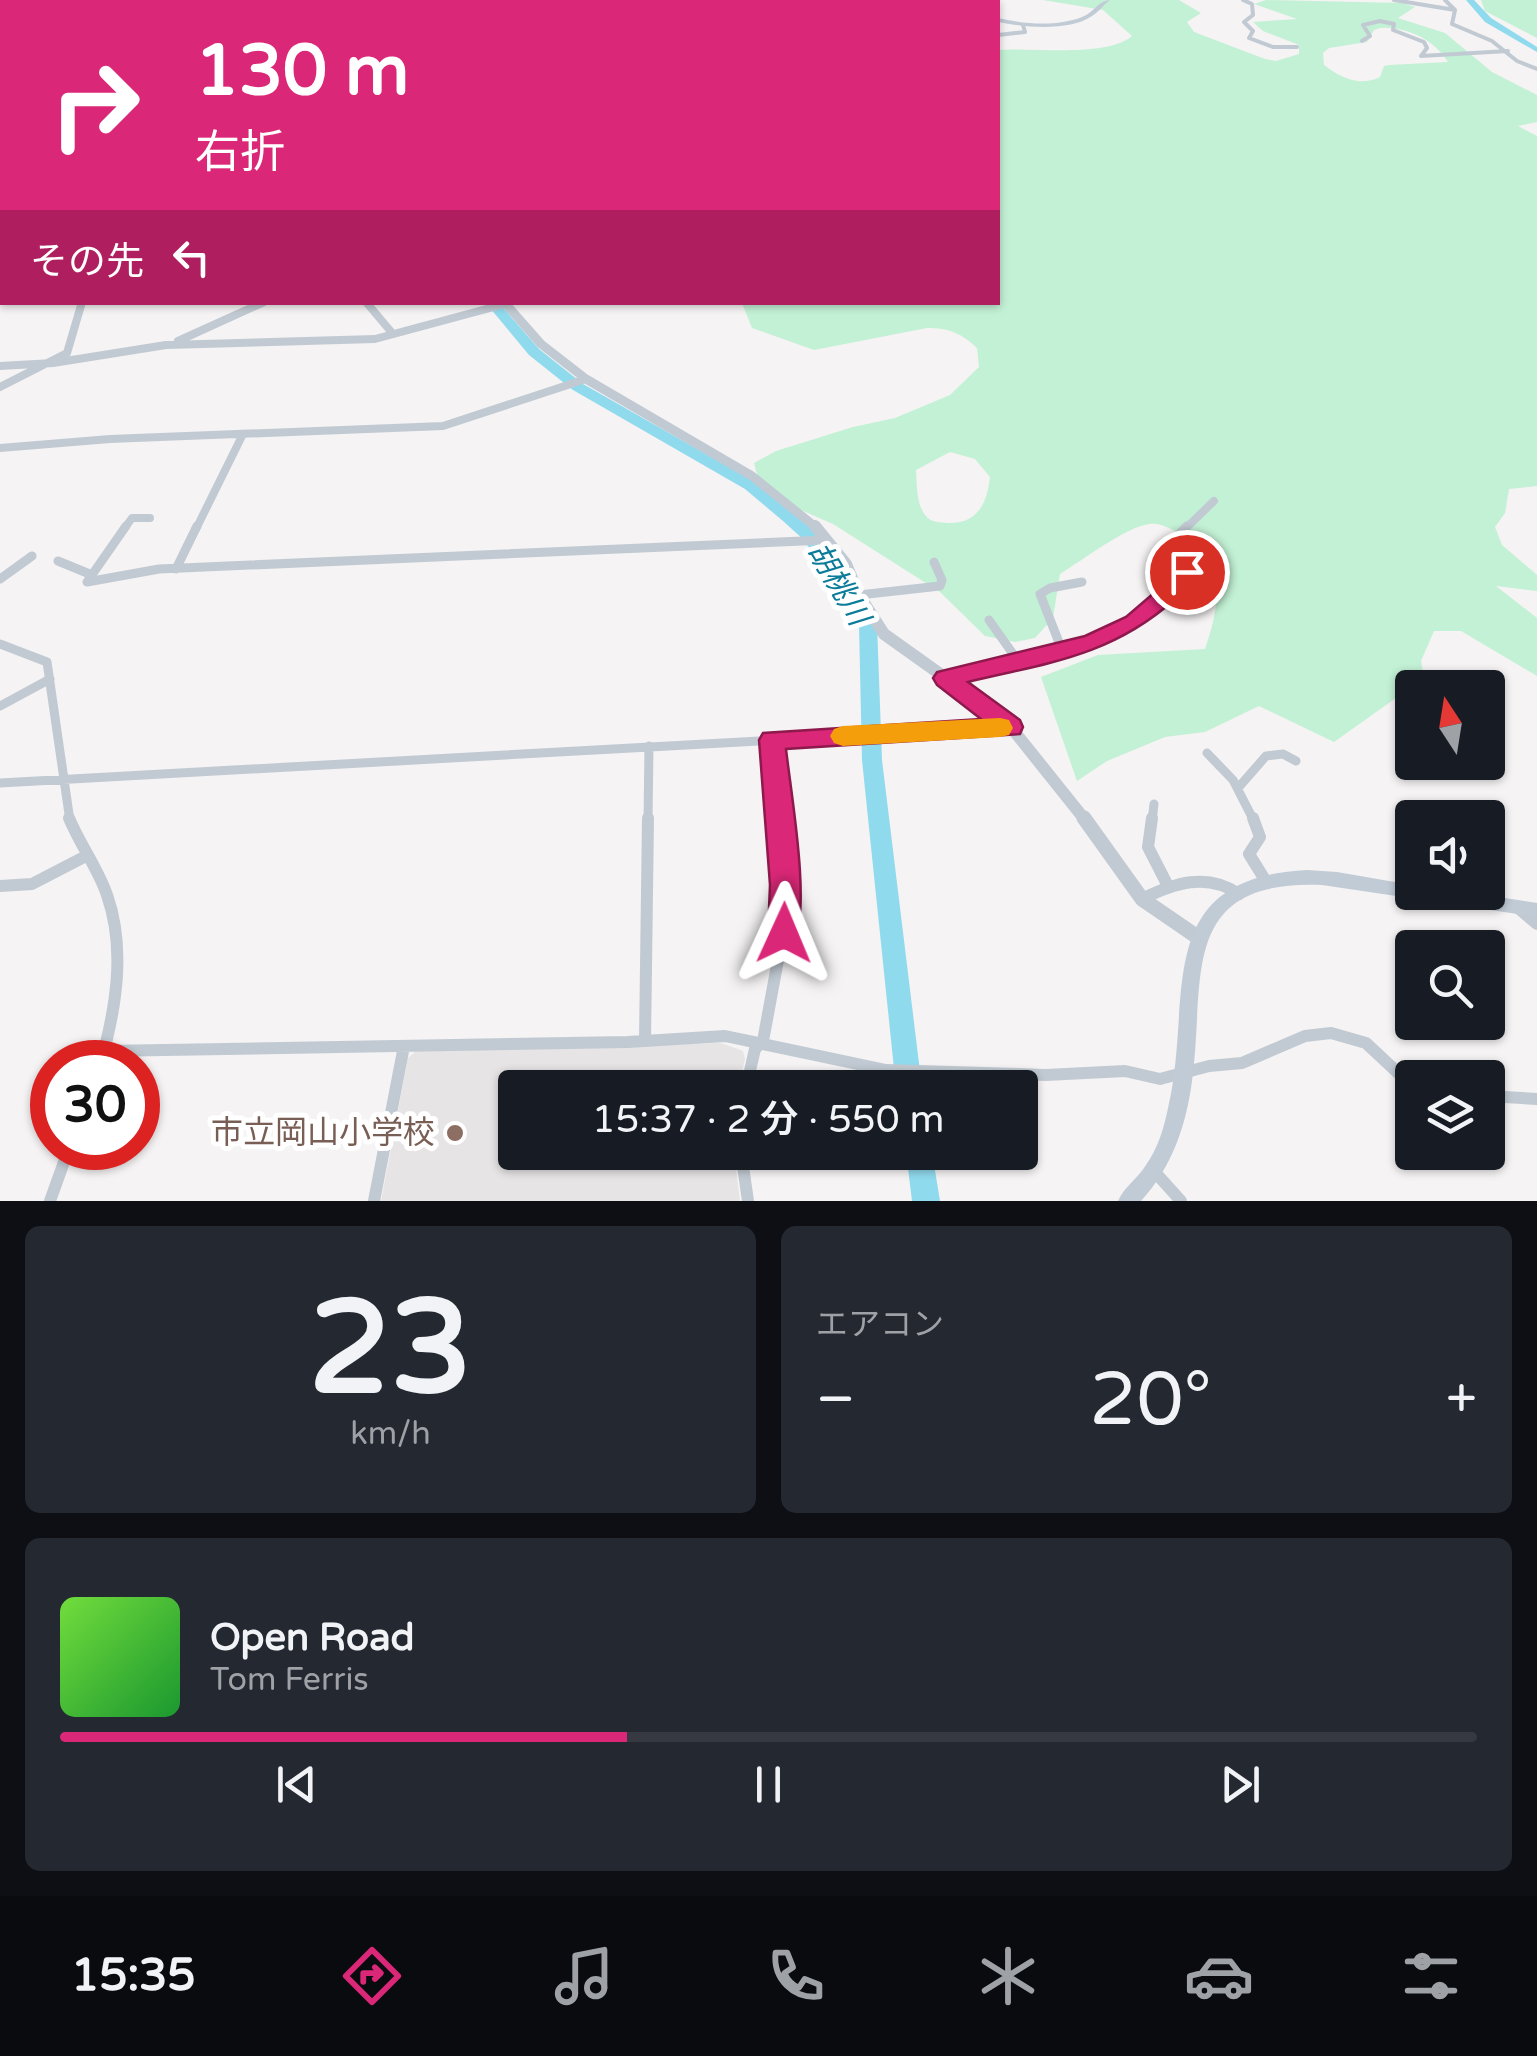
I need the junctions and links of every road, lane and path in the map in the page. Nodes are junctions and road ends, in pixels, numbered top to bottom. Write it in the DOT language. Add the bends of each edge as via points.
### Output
graph roads {
  1 [pos="1107,0"];
  2 [pos="1242,0"];
  3 [pos="1394,0"];
  4 [pos="1445,0"];
  5 [pos="1455,10"];
  6 [pos="1000,20"];
  7 [pos="1023,26"];
  8 [pos="1000,35"];
  9 [pos="1362,41"];
  10 [pos="1297,47"];
  11 [pos="1508,51"];
  12 [pos="1537,68"];
  13 [pos="81,305"];
  14 [pos="258,305"];
  15 [pos="369,305"];
  16 [pos="497,305"];
  17 [pos="506,305"];
  18 [pos="393,334"];
  19 [pos="166,345"];
  20 [pos="53,363"];
  21 [pos="0,366"];
  22 [pos="586,379"];
  23 [pos="0,387"];
  24 [pos="243,434"];
  25 [pos="0,448"];
  26 [pos="1214,501"];
  27 [pos="150,518"];
  28 [pos="830,540"];
  29 [pos="32,556"];
  30 [pos="58,561"];
  31 [pos="934,562"];
  32 [pos="176,568"];
  33 [pos="92,575"];
  34 [pos="0,579"];
  35 [pos="1082,582"];
  36 [pos="859,595"];
  37 [pos="990,620"];
  38 [pos="0,644"];
  39 [pos="1062,650"];
  40 [pos="1018,661"];
  41 [pos="946,678"];
  42 [pos="50,679"];
  43 [pos="0,706"];
  44 [pos="1010,727"];
  45 [pos="772,740"];
  46 [pos="648,746"];
  47 [pos="1207,753"];
  48 [pos="1296,761"];
  49 [pos="65,778"];
  50 [pos="0,783"];
  51 [pos="1238,788"];
  52 [pos="1154,804"];
  53 [pos="86,856"];
  54 [pos="1267,884"];
  55 [pos="0,886"];
  56 [pos="1168,886"];
  57 [pos="1395,889"];
  58 [pos="1239,894"];
  59 [pos="1142,899"];
  60 [pos="1505,906"];
  61 [pos="1518,908"];
  62 [pos="1537,910"];
  63 [pos="1537,924"];
  64 [pos="1196,936"];
  65 [pos="105,1040"];
  66 [pos="646,1040"];
  67 [pos="763,1041"];
  68 [pos="404,1046"];
  69 [pos="160,1055"];
  70 [pos="751,1070"];
  71 [pos="1395,1070"];
  72 [pos="1184,1074"];
  73 [pos="1505,1097"];
  74 [pos="1537,1099"];
  75 [pos="61,1170"];
  76 [pos="744,1170"];
  77 [pos="1154,1171"];
  78 [pos="50,1201"];
  79 [pos="374,1201"];
  80 [pos="748,1201"];
  81 [pos="1128,1201"];
  82 [pos="1181,1201"];
  1 -- 7 [label="main road" via="1086,18"];
  2 -- 10 [label="street" via="1252,4 1244,21 1253,31 1249,38 1273,48"];
  3 -- 5 [label="street"];
  4 -- 5 [label="street"];
  5 -- 11 [label="street" via="1452,24"];
  6 -- 7 [label="main road"];
  7 -- 8 [label="street" via="1023,33"];
  9 -- 11 [label="street" via="1370,36 1362,24 1385,21 1424,42 1428,48 1421,56"];
  11 -- 12 [label="street"];
  13 -- 20 [label="street" via="69,351"];
  14 -- 19 [label="street"];
  15 -- 18 [label="street"];
  16 -- 18 [label="street"];
  17 -- 22 [label="street"];
  18 -- 19 [label="street"];
  19 -- 20 [label="street"];
  20 -- 21 [label="street"];
  20 -- 23 [label="street"];
  22 -- 24 [label="street" via="443,426"];
  22 -- 28 [label="street" via="766,486"];
  24 -- 25 [label="street"];
  24 -- 32 [label="street"];
  26 -- 39 [label="street" via="1180,534 1186,578 1134,623"];
  27 -- 33 [label="street" via="132,518"];
  28 -- 32 [label="street"];
  28 -- 36 [label="street"];
  29 -- 34 [label="street"];
  30 -- 33 [label="street"];
  31 -- 36 [label="street" via="940,586"];
  32 -- 33 [label="street" via="87,582"];
  35 -- 39 [label="street" via="1040,594"];
  36 -- 41 [label="street" via="884,634"];
  37 -- 40 [label="street"];
  38 -- 42 [label="street" via="46,660"];
  39 -- 40 [label="street"];
  40 -- 41 [label="street"];
  41 -- 44 [label="street"];
  42 -- 43 [label="street"];
  42 -- 49 [label="street"];
  44 -- 45 [label="street"];
  44 -- 59 [label="street"];
  45 -- 46 [label="street"];
  45 -- 67 [label="street" via="785,906"];
  46 -- 49 [label="street"];
  46 -- 66 [label="street"];
  47 -- 51 [label="street"];
  48 -- 51 [label="street" via="1266,756"];
  49 -- 50 [label="street"];
  49 -- 53 [label="street" via="65,814"];
  51 -- 54 [label="street" via="1260,836 1250,860"];
  52 -- 56 [label="street" via="1148,847"];
  53 -- 55 [label="street" via="32,884"];
  53 -- 65 [label="street" via="103,882 117,936"];
  54 -- 57 [label="main road" via="1329,878"];
  54 -- 58 [label="main road"];
  56 -- 58 [label="street" via="1213,882"];
  56 -- 59 [label="street"];
  58 -- 64 [label="main road"];
  59 -- 64 [label="street"];
  60 -- 61 [label="main road"];
  61 -- 62 [label="main road"];
  61 -- 63 [label="street"];
  64 -- 72 [label="main road"];
  66 -- 67 [label="street"];
  66 -- 68 [label="street"];
  67 -- 70 [label="street"];
  67 -- 72 [label="street" via="886,1070 1125,1071 1160,1079"];
  68 -- 69 [label="street"];
  68 -- 79 [label="street"];
  71 -- 72 [label="street" via="1366,1043 1332,1032 1305,1036 1242,1063"];
  72 -- 77 [label="main road"];
  73 -- 74 [label="street"];
  75 -- 78 [label="street"];
  76 -- 80 [label="street"];
  77 -- 81 [label="main road"];
  77 -- 82 [label="street"];
}
